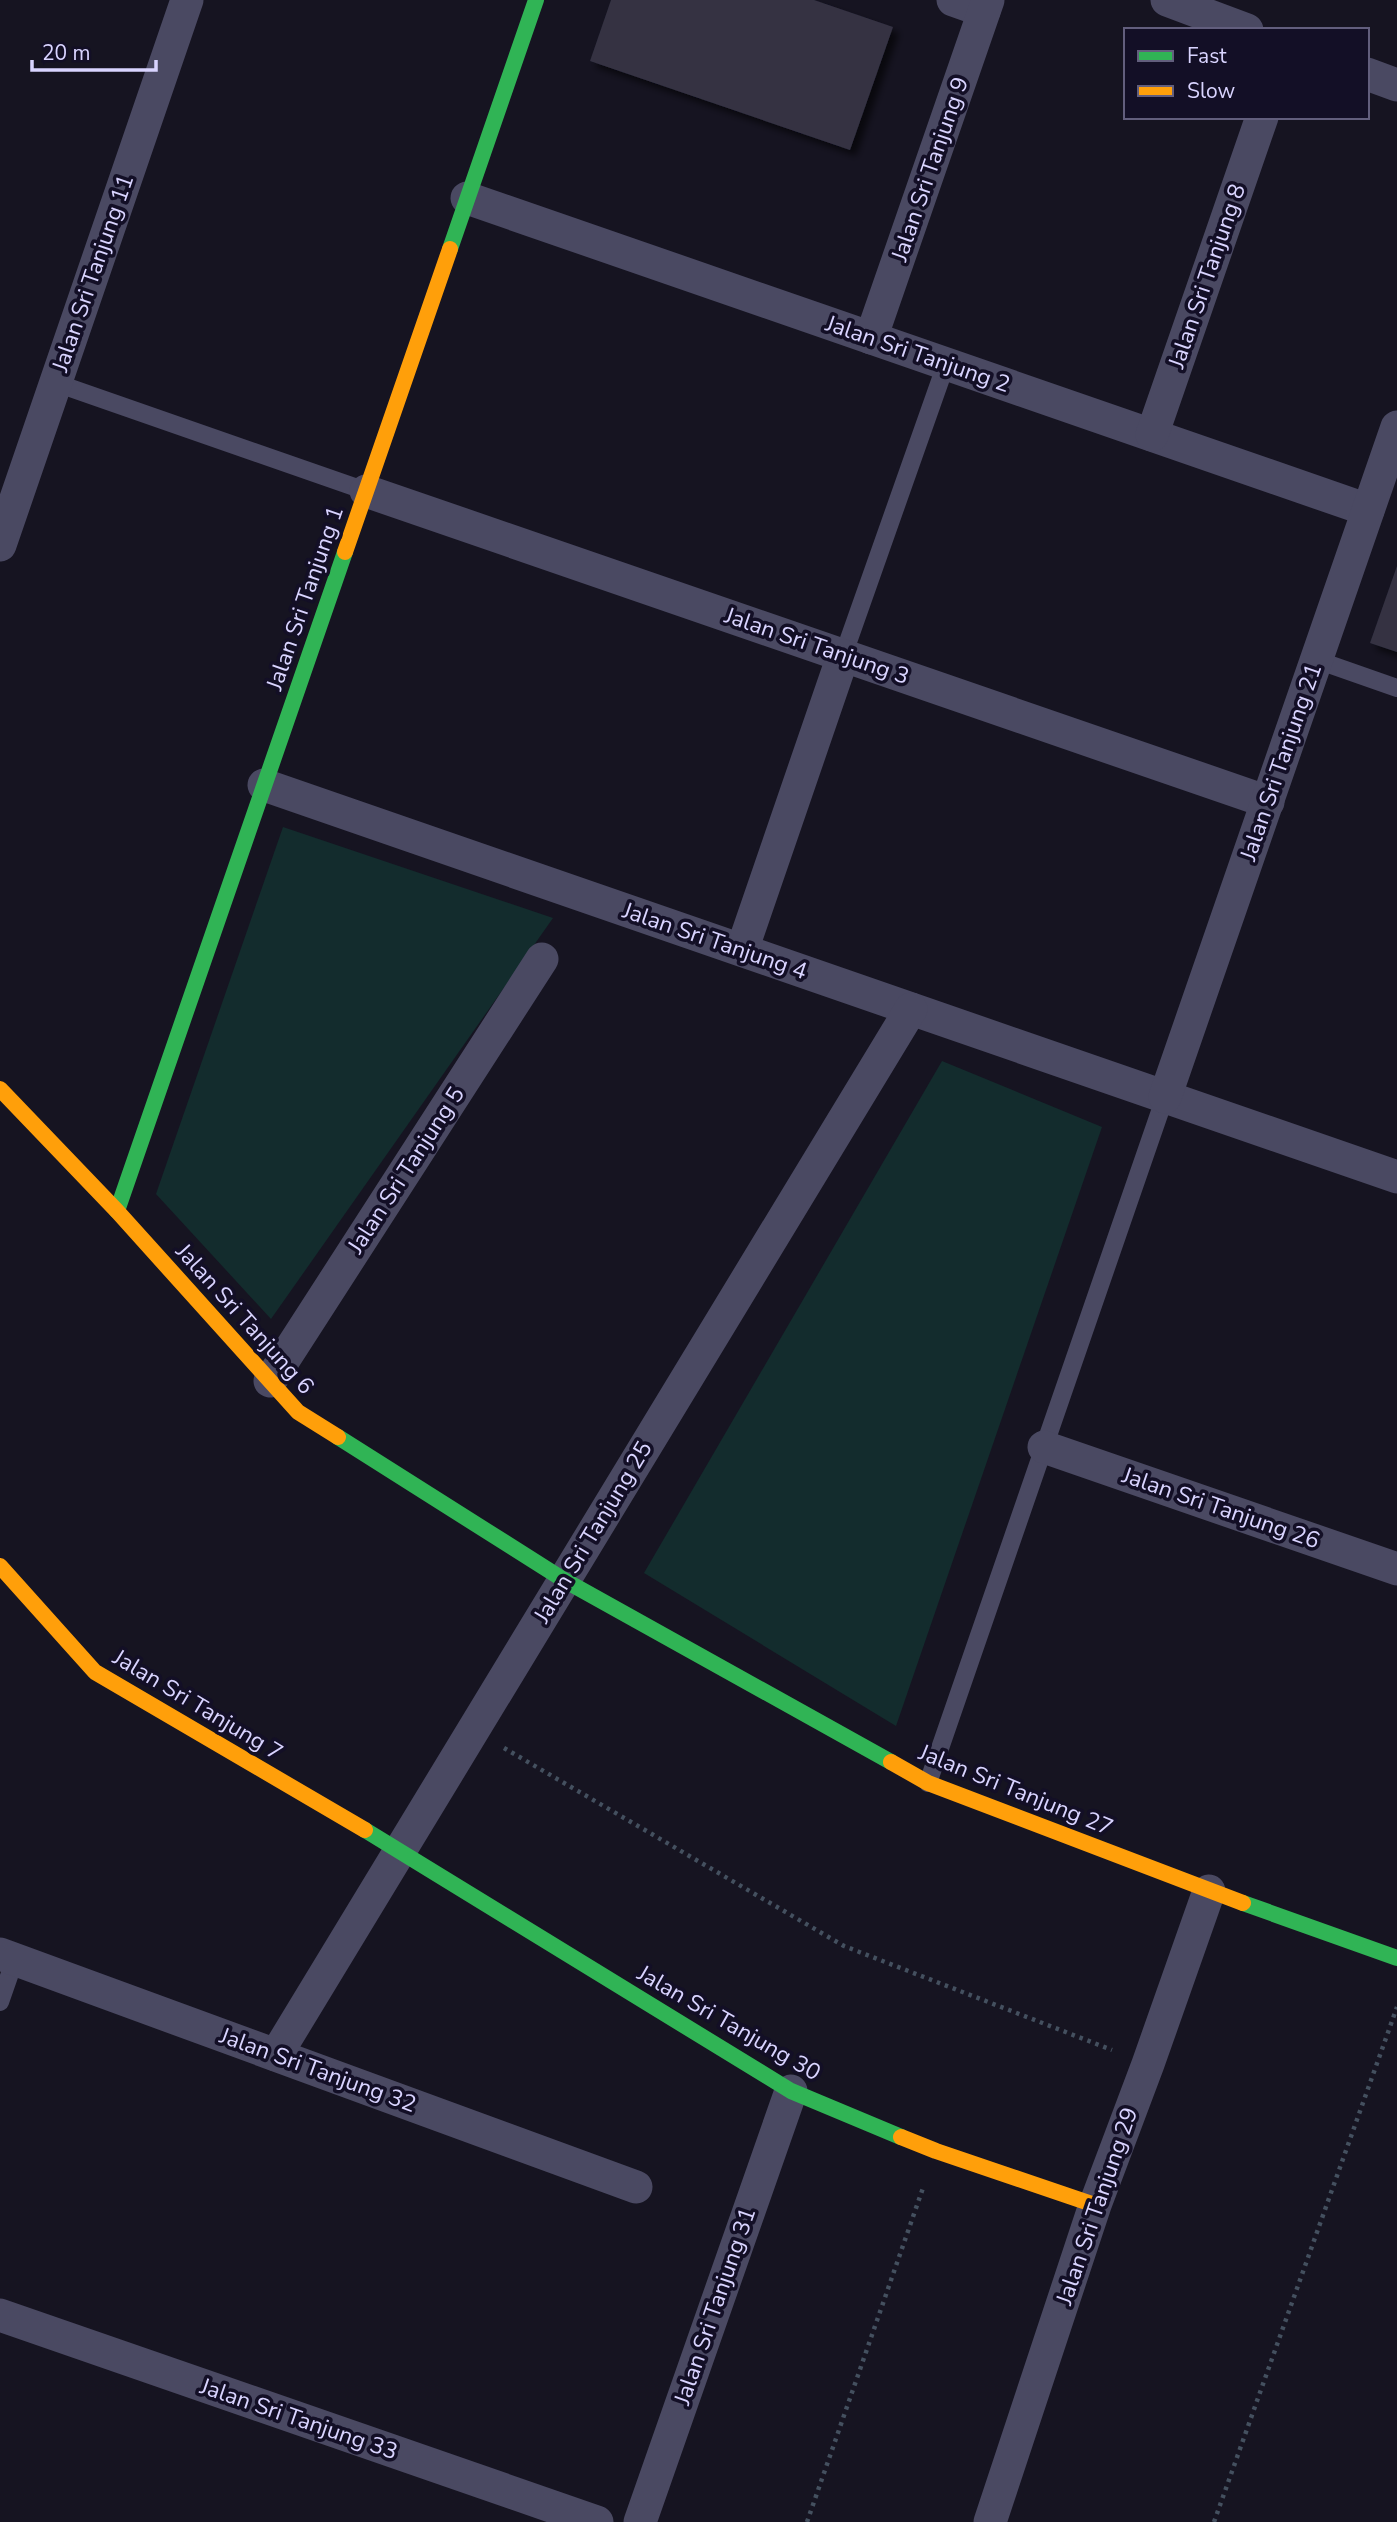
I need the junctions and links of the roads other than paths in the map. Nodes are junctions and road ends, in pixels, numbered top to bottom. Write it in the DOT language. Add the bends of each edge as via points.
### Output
graph roads {
  1 [pos="187,0"];
  2 [pos="536,0"];
  3 [pos="953,0"];
  4 [pos="1167,0"];
  5 [pos="986,6"];
  6 [pos="1242,28"];
  7 [pos="1369,75"];
  8 [pos="1397,85"];
  9 [pos="1261,119"];
  10 [pos="467,198"];
  11 [pos="871,338"];
  12 [pos="946,364"];
  13 [pos="56,383"];
  14 [pos="1397,427"];
  15 [pos="1152,435"];
  16 [pos="366,491"];
  17 [pos="1368,510"];
  18 [pos="0,545"];
  19 [pos="843,656"];
  20 [pos="1317,660"];
  21 [pos="1397,688"];
  22 [pos="264,785"];
  23 [pos="1268,802"];
  24 [pos="742,950"];
  25 [pos="542,960"];
  26 [pos="911,1009"];
  27 [pos="0,1089"];
  28 [pos="1165,1097"];
  29 [pos="1397,1177"];
  30 [pos="117,1211"];
  31 [pos="270,1381"];
  32 [pos="1044,1447"];
  33 [pos="0,1566"];
  34 [pos="1397,1569"];
  35 [pos="564,1580"];
  36 [pos="928,1783"];
  37 [pos="400,1851"];
  38 [pos="1209,1891"];
  39 [pos="7,1956"];
  40 [pos="1397,1958"];
  41 [pos="0,2002"];
  42 [pos="276,2055"];
  43 [pos="791,2091"];
  44 [pos="636,2187"];
  45 [pos="1095,2205"];
  46 [pos="0,2315"];
  47 [pos="998,2520"];
  48 [pos="597,2522"];
  49 [pos="640,2522"];
  1 -- 13 [label="street, Jalan Sri Tanjung 11"];
  2 -- 10 [label="street, Jalan Sri Tanjung 1"];
  3 -- 5 [label="street"];
  4 -- 6 [label="street"];
  5 -- 11 [label="street, Jalan Sri Tanjung 9"];
  7 -- 8 [label="street"];
  9 -- 15 [label="street, Jalan Sri Tanjung 8"];
  10 -- 11 [label="street, Jalan Sri Tanjung 2"];
  10 -- 16 [label="street, Jalan Sri Tanjung 1"];
  11 -- 12 [label="street, Jalan Sri Tanjung 2"];
  12 -- 15 [label="street, Jalan Sri Tanjung 2"];
  12 -- 19 [label="lane"];
  13 -- 16 [label="lane"];
  13 -- 18 [label="street, Jalan Sri Tanjung 11"];
  14 -- 17 [label="street, Jalan Sri Tanjung 21"];
  15 -- 17 [label="street, Jalan Sri Tanjung 2"];
  16 -- 19 [label="street, Jalan Sri Tanjung 3"];
  16 -- 22 [label="street, Jalan Sri Tanjung 1"];
  17 -- 20 [label="street, Jalan Sri Tanjung 21"];
  19 -- 23 [label="street, Jalan Sri Tanjung 3"];
  19 -- 24 [label="street"];
  20 -- 21 [label="lane"];
  20 -- 23 [label="street, Jalan Sri Tanjung 21"];
  22 -- 24 [label="street, Jalan Sri Tanjung 4"];
  22 -- 30 [label="street, Jalan Sri Tanjung 1"];
  23 -- 28 [label="street, Jalan Sri Tanjung 21"];
  24 -- 26 [label="street, Jalan Sri Tanjung 4"];
  25 -- 31 [label="street, Jalan Sri Tanjung 5"];
  26 -- 28 [label="street, Jalan Sri Tanjung 4"];
  26 -- 35 [label="street, Jalan Sri Tanjung 25"];
  27 -- 30 [label="street, Jalan Sri Tanjung 6"];
  28 -- 29 [label="street, Jalan Sri Tanjung 4"];
  28 -- 32 [label="lane"];
  30 -- 31 [label="street, Jalan Sri Tanjung 6"];
  31 -- 35 [label="street, Jalan Sri Tanjung 6" via="298,1412"];
  32 -- 34 [label="street, Jalan Sri Tanjung 26"];
  32 -- 36 [label="lane"];
  33 -- 37 [label="street, Jalan Sri Tanjung 7" via="95,1672"];
  35 -- 36 [label="street, Jalan Sri Tanjung 27"];
  35 -- 37 [label="street, Jalan Sri Tanjung 25"];
  36 -- 38 [label="street, Jalan Sri Tanjung 27"];
  37 -- 42 [label="street, Jalan Sri Tanjung 25"];
  37 -- 43 [label="street, Jalan Sri Tanjung 30"];
  38 -- 40 [label="street, Jalan Sri Tanjung 27"];
  38 -- 45 [label="street, Jalan Sri Tanjung 29"];
  39 -- 41 [label="lane"];
  39 -- 42 [label="street, Jalan Sri Tanjung 32"];
  42 -- 44 [label="street, Jalan Sri Tanjung 32"];
  43 -- 45 [label="street, Jalan Sri Tanjung 30" via="936,2151"];
  43 -- 49 [label="street, Jalan Sri Tanjung 31"];
  45 -- 47 [label="street, Jalan Sri Tanjung 29"];
  46 -- 48 [label="street, Jalan Sri Tanjung 33"];
}
